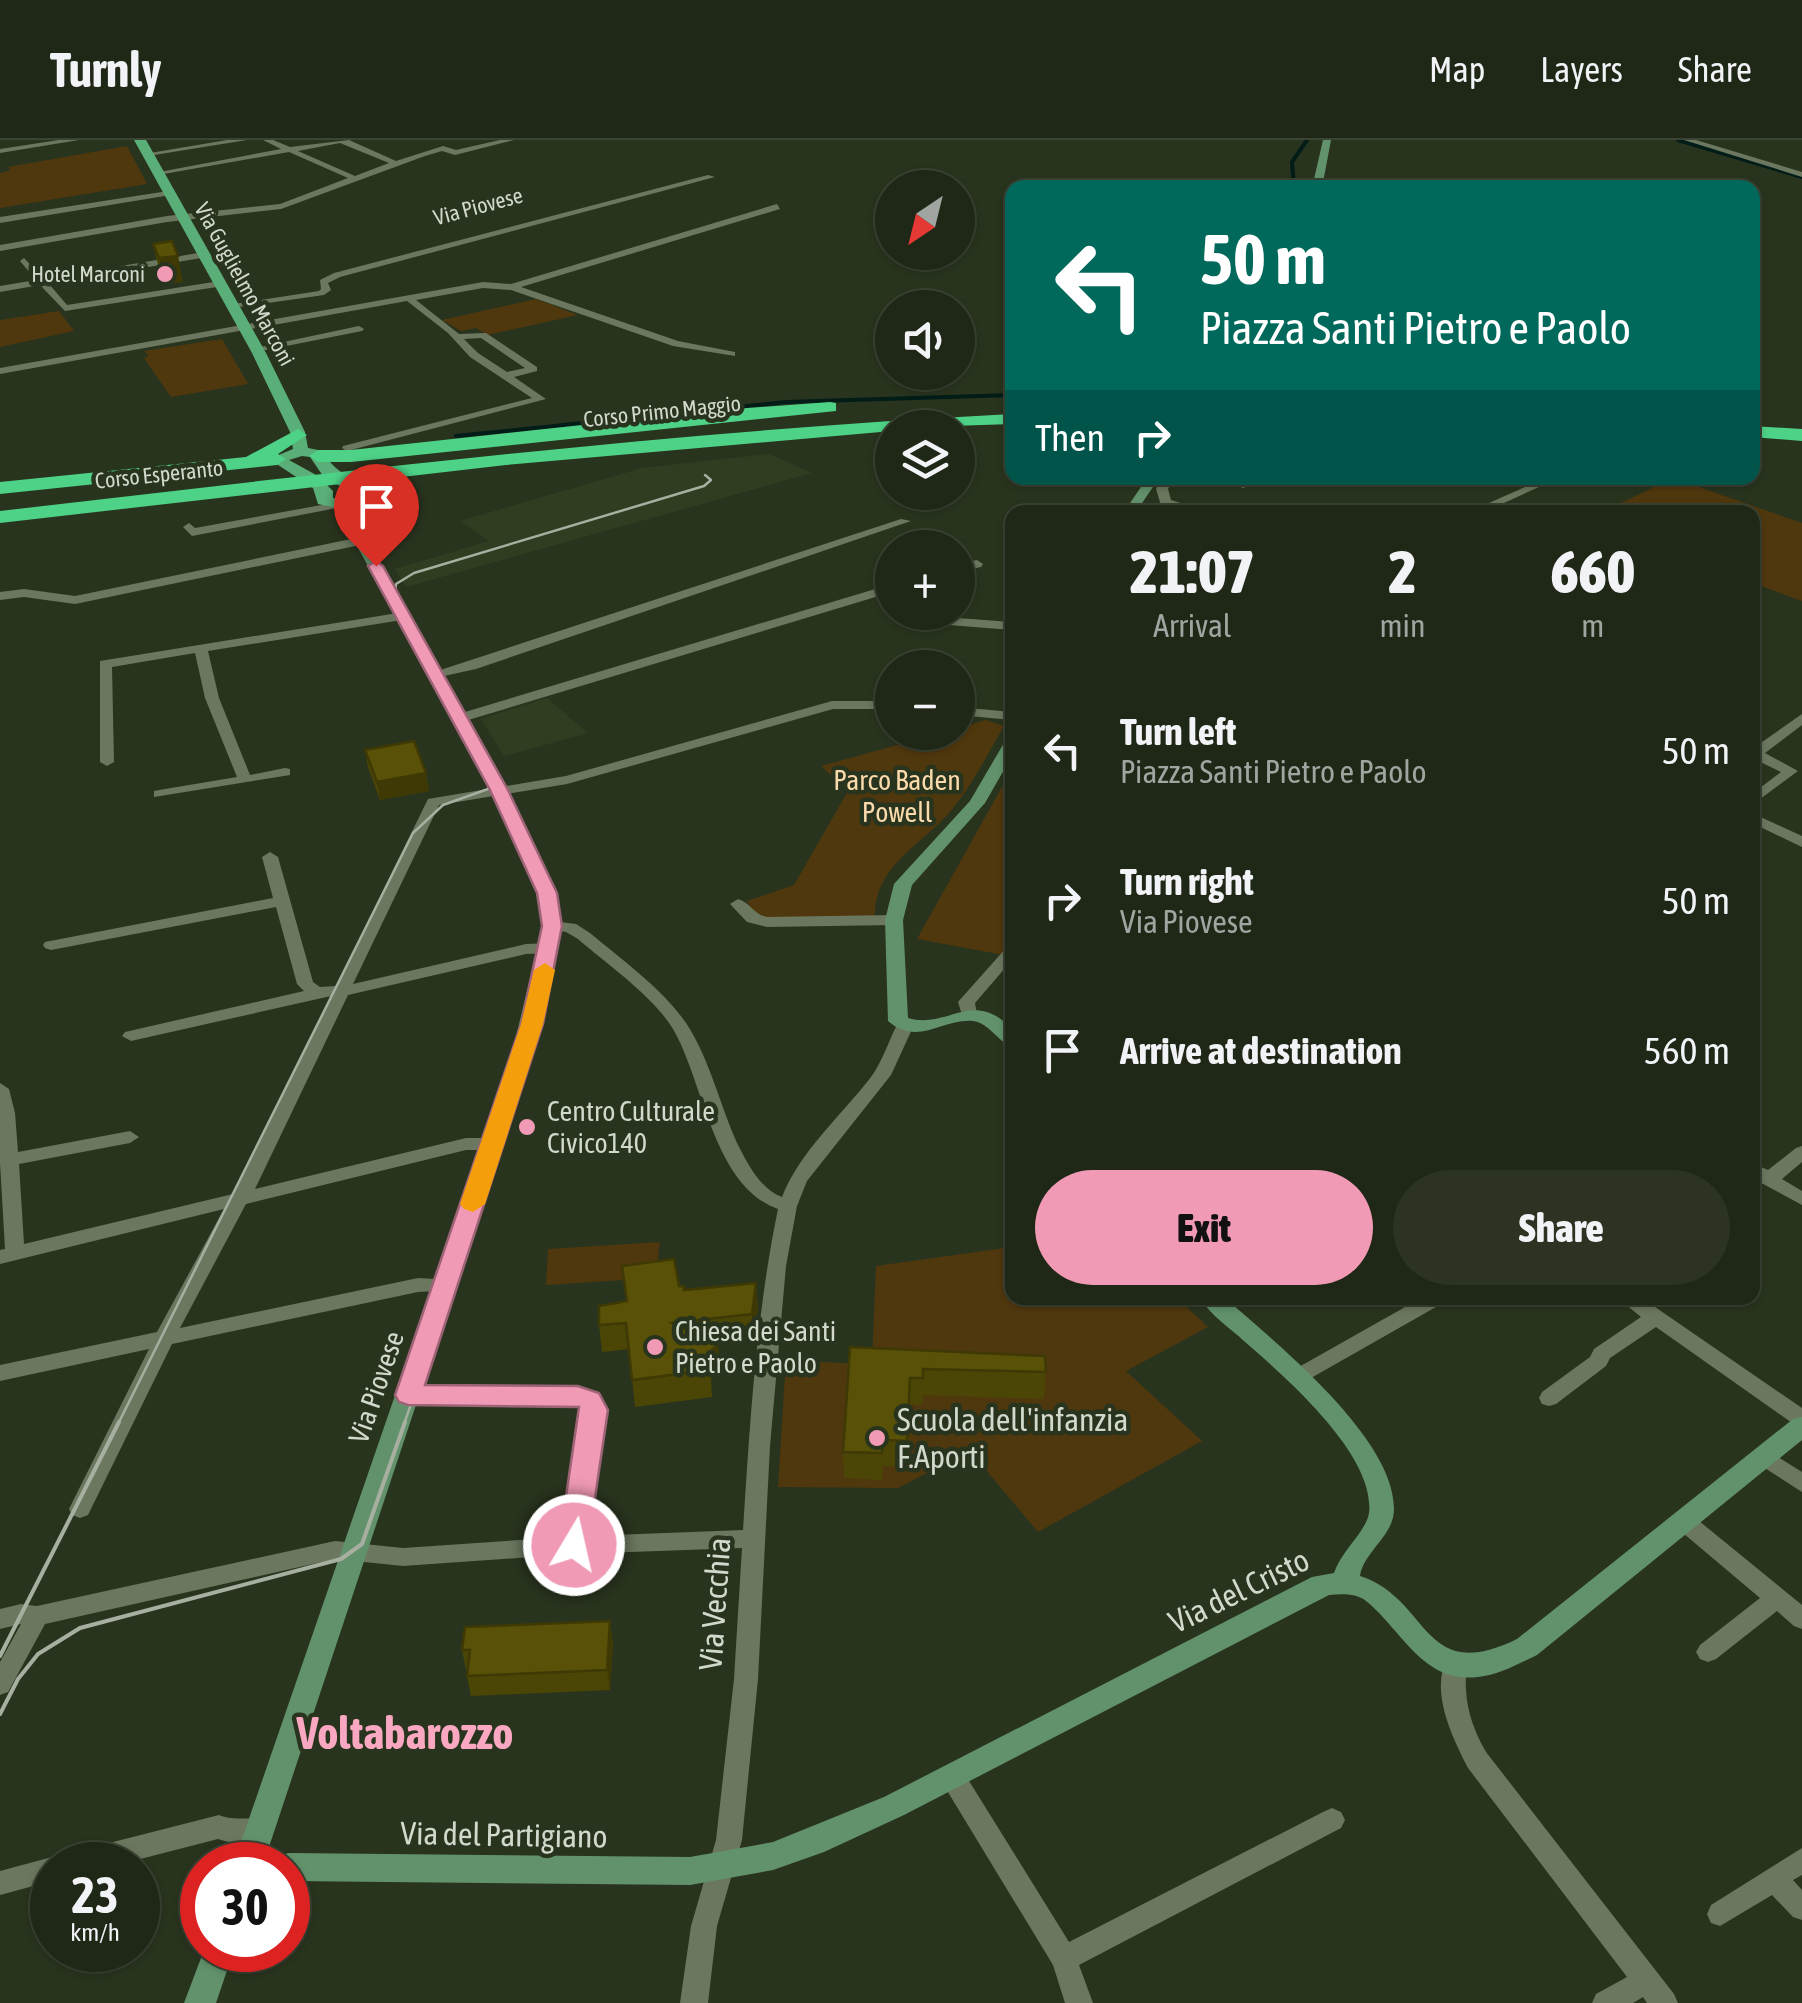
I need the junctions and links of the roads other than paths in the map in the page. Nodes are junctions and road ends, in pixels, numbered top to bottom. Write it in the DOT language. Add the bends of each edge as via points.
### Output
graph roads {
  1 [pos="75,140"];
  2 [pos="140,140"];
  3 [pos="243,140"];
  4 [pos="267,140"];
  5 [pos="343,140"];
  6 [pos="510,140"];
  7 [pos="1327,140"];
  8 [pos="1688,140"];
  9 [pos="49,142"];
  10 [pos="440,144"];
  11 [pos="290,150"];
  12 [pos="0,151"];
  13 [pos="148,154"];
  14 [pos="396,162"];
  15 [pos="158,172"];
  16 [pos="1802,175"];
  17 [pos="712,177"];
  18 [pos="356,179"];
  19 [pos="1319,180"];
  20 [pos="168,193"];
  21 [pos="777,207"];
  22 [pos="182,217"];
  23 [pos="0,220"];
  24 [pos="2,245"];
  25 [pos="204,255"];
  26 [pos="24,261"];
  27 [pos="42,282"];
  28 [pos="220,284"];
  29 [pos="511,287"];
  30 [pos="0,289"];
  31 [pos="408,298"];
  32 [pos="274,301"];
  33 [pos="232,304"];
  34 [pos="296,318"];
  35 [pos="246,330"];
  36 [pos="359,330"];
  37 [pos="457,337"];
  38 [pos="256,348"];
  39 [pos="731,354"];
  40 [pos="0,371"];
  41 [pos="508,375"];
  42 [pos="912,404"];
  43 [pos="1005,404"];
  44 [pos="848,406"];
  45 [pos="1005,416"];
  46 [pos="1005,430"];
  47 [pos="975,432"];
  48 [pos="1760,436"];
  49 [pos="875,439"];
  50 [pos="1802,439"];
  51 [pos="347,448"];
  52 [pos="278,459"];
  53 [pos="249,462"];
  54 [pos="321,476"];
  55 [pos="1537,485"];
  56 [pos="0,488"];
  57 [pos="366,498"];
  58 [pos="1491,505"];
  59 [pos="0,508"];
  60 [pos="0,516"];
  61 [pos="905,521"];
  62 [pos="189,527"];
  63 [pos="0,536"];
  64 [pos="362,541"];
  65 [pos="875,593"];
  66 [pos="0,596"];
  67 [pos="404,616"];
  68 [pos="975,623"];
  69 [pos="1005,625"];
  70 [pos="201,650"];
  71 [pos="435,674"];
  72 [pos="875,705"];
  73 [pos="975,712"];
  74 [pos="1005,715"];
  75 [pos="460,718"];
  76 [pos="1802,718"];
  77 [pos="1760,750"];
  78 [pos="1005,755"];
  79 [pos="1760,756"];
  80 [pos="107,762"];
  81 [pos="285,772"];
  82 [pos="245,780"];
  83 [pos="499,790"];
  84 [pos="159,794"];
  85 [pos="1760,794"];
  86 [pos="1760,821"];
  87 [pos="1802,842"];
  88 [pos="270,857"];
  89 [pos="282,901"];
  90 [pos="738,904"];
  91 [pos="894,920"];
  92 [pos="551,937"];
  93 [pos="51,945"];
  94 [pos="1005,959"];
  95 [pos="340,991"];
  96 [pos="317,992"];
  97 [pos="970,1014"];
  98 [pos="904,1025"];
  99 [pos="1005,1033"];
  100 [pos="131,1036"];
  101 [pos="0,1089"];
  102 [pos="130,1136"];
  103 [pos="492,1144"];
  104 [pos="1802,1152"];
  105 [pos="9,1160"];
  106 [pos="1761,1174"];
  107 [pos="1802,1199"];
  108 [pos="238,1200"];
  109 [pos="788,1206"];
  110 [pos="8,1255"];
  111 [pos="446,1285"];
  112 [pos="1219,1305"];
  113 [pos="1424,1305"];
  114 [pos="1648,1305"];
  115 [pos="163,1336"];
  116 [pos="0,1373"];
  117 [pos="1297,1377"];
  118 [pos="408,1395"];
  119 [pos="1549,1398"];
  120 [pos="1802,1422"];
  121 [pos="1765,1457"];
  122 [pos="1802,1483"];
  123 [pos="80,1509"];
  124 [pos="1685,1522"];
  125 [pos="755,1539"];
  126 [pos="574,1545"];
  127 [pos="352,1554"];
  128 [pos="1347,1583"];
  129 [pos="1777,1598"];
  130 [pos="36,1616"];
  131 [pos="0,1619"];
  132 [pos="1802,1619"];
  133 [pos="1708,1652"];
  134 [pos="1455,1665"];
  135 [pos="0,1684"];
  136 [pos="952,1776"];
  137 [pos="1332,1820"];
  138 [pos="260,1830"];
  139 [pos="160,1842"];
  140 [pos="256,1842"];
  141 [pos="1802,1860"];
  142 [pos="310,1868"];
  143 [pos="720,1870"];
  144 [pos="30,1876"];
  145 [pos="1774,1878"];
  146 [pos="0,1883"];
  147 [pos="1802,1908"];
  148 [pos="1720,1914"];
  149 [pos="1064,1959"];
  150 [pos="211,1972"];
  151 [pos="1646,1981"];
  152 [pos="200,2003"];
  153 [pos="694,2003"];
  154 [pos="1080,2003"];
  155 [pos="1606,2003"];
  156 [pos="1664,2003"];
  1 -- 9 [label="street"];
  2 -- 13 [label="main road, Via Guglielmo Marconi"];
  3 -- 13 [label="street"];
  4 -- 11 [label="street"];
  5 -- 11 [label="street"];
  5 -- 14 [label="street"];
  6 -- 10 [label="street" via="455,153"];
  7 -- 19 [label="street"];
  8 -- 16 [label="street"];
  9 -- 12 [label="street"];
  10 -- 14 [label="street"];
  11 -- 15 [label="street"];
  11 -- 18 [label="street"];
  13 -- 15 [label="main road, Via Guglielmo Marconi"];
  14 -- 18 [label="street"];
  15 -- 20 [label="main road, Via Guglielmo Marconi"];
  17 -- 32 [label="street, Via Piovese" via="336,275 323,282 326,292"];
  18 -- 22 [label="street" via="281,206"];
  20 -- 22 [label="main road, Via Guglielmo Marconi"];
  20 -- 23 [label="street"];
  21 -- 29 [label="street"];
  22 -- 24 [label="street"];
  22 -- 25 [label="main road, Via Guglielmo Marconi"];
  25 -- 27 [label="street"];
  25 -- 28 [label="main road, Via Guglielmo Marconi"];
  26 -- 27 [label="street"];
  27 -- 28 [label="street" via="70,308"];
  27 -- 30 [label="street"];
  28 -- 33 [label="main road, Via Guglielmo Marconi"];
  29 -- 31 [label="street"];
  29 -- 39 [label="street" via="676,344"];
  31 -- 34 [label="street"];
  31 -- 37 [label="street"];
  32 -- 33 [label="street, Via Piovese"];
  32 -- 34 [label="street"];
  33 -- 35 [label="main road, Via Guglielmo Marconi"];
  34 -- 35 [label="street"];
  35 -- 38 [label="main road, Via Guglielmo Marconi"];
  35 -- 40 [label="street"];
  36 -- 38 [label="street"];
  37 -- 41 [label="street"];
  37 -- 41 [label="street" via="483,334 532,369"];
  38 -- 54 [label="main road, Via Guglielmo Marconi"];
  41 -- 51 [label="street" via="541,399"];
  42 -- 43 [label="highway"];
  44 -- 54 [label="highway" via="351,456"];
  45 -- 54 [label="highway, Corso Primo Maggio" via="830,424"];
  46 -- 47 [label="highway"];
  48 -- 50 [label="highway"];
  49 -- 57 [label="highway"];
  52 -- 53 [label="highway"];
  52 -- 54 [label="main road"];
  52 -- 54 [label="main road, Via Piovese" via="322,486"];
  53 -- 54 [label="highway"];
  53 -- 56 [label="highway"];
  54 -- 57 [label="main road"];
  54 -- 57 [label="main road, Via Piovese" via="320,465"];
  54 -- 59 [label="highway, Corso Esperanto"];
  54 -- 60 [label="highway, Corso Esperanto"];
  54 -- 62 [label="street" via="192,532"];
  54 -- 63 [label="highway"];
  54 -- 64 [label="street, Via Piovese"];
  55 -- 58 [label="street"];
  61 -- 71 [label="street"];
  64 -- 66 [label="street" via="74,600"];
  64 -- 67 [label="street, Via Piovese"];
  65 -- 75 [label="street"];
  67 -- 70 [label="street"];
  67 -- 71 [label="street, Via Piovese"];
  68 -- 69 [label="street"];
  70 -- 80 [label="street" via="106,664"];
  70 -- 82 [label="street"];
  71 -- 75 [label="street, Via Piovese"];
  72 -- 83 [label="street" via="832,705 567,780"];
  73 -- 74 [label="street"];
  75 -- 83 [label="street, Via Piovese"];
  76 -- 77 [label="street"];
  78 -- 91 [label="street" via="977,803 903,884"];
  79 -- 85 [label="street" via="1791,771"];
  81 -- 82 [label="street"];
  82 -- 84 [label="street"];
  83 -- 92 [label="street, Via Piovese" via="547,893"];
  83 -- 95 [label="street" via="433,802"];
  86 -- 87 [label="street"];
  88 -- 89 [label="street"];
  89 -- 93 [label="street"];
  89 -- 96 [label="street" via="305,984"];
  90 -- 91 [label="street" via="752,919 767,922"];
  91 -- 98 [label="street" via="896,1018"];
  92 -- 95 [label="street" via="526,949"];
  92 -- 103 [label="street, Via Piovese" via="532,1024"];
  92 -- 109 [label="street" via="570,928 584,936 678,1024 742,1166 768,1200"];
  94 -- 97 [label="street" via="966,1002"];
  95 -- 96 [label="street"];
  95 -- 108 [label="street"];
  96 -- 100 [label="street"];
  97 -- 98 [label="street"];
  97 -- 99 [label="street" via="989,1017"];
  98 -- 109 [label="street, Via Vecchia" via="882,1074 806,1169"];
  101 -- 105 [label="street"];
  102 -- 105 [label="street"];
  103 -- 108 [label="street" via="466,1144"];
  103 -- 111 [label="street, Via Piovese"];
  104 -- 106 [label="street"];
  105 -- 110 [label="street"];
  106 -- 107 [label="street"];
  108 -- 110 [label="street"];
  108 -- 115 [label="street"];
  109 -- 125 [label="street, Via Vecchia" via="776,1266"];
  111 -- 115 [label="street" via="418,1284"];
  111 -- 118 [label="street, Via Piovese"];
  112 -- 117 [label="street"];
  113 -- 117 [label="street"];
  114 -- 119 [label="street" via="1599,1361"];
  114 -- 120 [label="street"];
  115 -- 116 [label="street"];
  115 -- 123 [label="street"];
  117 -- 128 [label="street" via="1357,1444 1380,1492 1380,1522 1346,1565"];
  118 -- 126 [label="street" via="590,1400 594,1410"];
  118 -- 127 [label="street, Via Piovese"];
  120 -- 121 [label="street"];
  121 -- 122 [label="street"];
  121 -- 124 [label="street"];
  124 -- 129 [label="street"];
  124 -- 134 [label="street" via="1527,1647 1489,1667"];
  125 -- 126 [label="street"];
  125 -- 143 [label="street, Via Vecchia" via="729,1840"];
  126 -- 127 [label="street" via="403,1557"];
  127 -- 130 [label="street" via="301,1555"];
  127 -- 138 [label="street, Via Piovese"];
  128 -- 134 [label="street, Via del Cristo" via="1376,1594 1423,1646"];
  128 -- 136 [label="street, Via del Cristo" via="1321,1585"];
  129 -- 132 [label="street"];
  129 -- 133 [label="street"];
  130 -- 131 [label="street"];
  130 -- 135 [label="street"];
  134 -- 151 [label="street" via="1453,1696 1477,1760"];
  136 -- 143 [label="street, Via del Cristo" via="814,1842"];
  136 -- 149 [label="street"];
  137 -- 149 [label="street"];
  138 -- 139 [label="street" via="219,1827"];
  138 -- 140 [label="street, Via Piovese"];
  141 -- 145 [label="street"];
  142 -- 143 [label="street, Via del Partigiano"];
  143 -- 153 [label="street, Via Vecchia"];
  144 -- 146 [label="street"];
  145 -- 147 [label="street"];
  145 -- 148 [label="street"];
  149 -- 154 [label="street"];
  150 -- 152 [label="street"];
  151 -- 155 [label="street"];
  151 -- 156 [label="street"];
}
